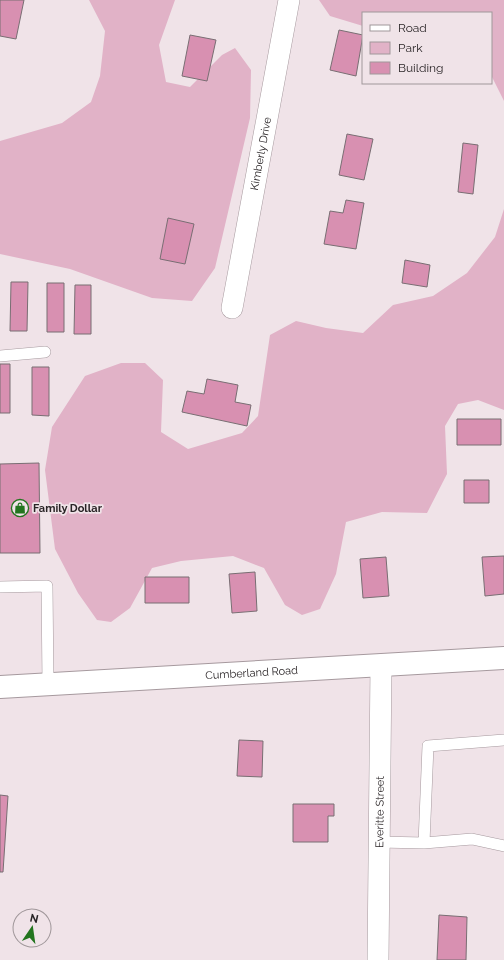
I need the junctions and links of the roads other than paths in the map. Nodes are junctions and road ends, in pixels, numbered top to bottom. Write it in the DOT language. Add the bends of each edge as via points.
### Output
graph roads {
  1 [pos="289,0"];
  2 [pos="232,308"];
  3 [pos="45,352"];
  4 [pos="0,356"];
  5 [pos="0,587"];
  6 [pos="504,658"];
  7 [pos="381,665"];
  8 [pos="48,684"];
  9 [pos="0,687"];
  10 [pos="504,740"];
  11 [pos="379,842"];
  12 [pos="424,843"];
  13 [pos="504,846"];
  14 [pos="378,960"];
  1 -- 2 [label="street, Kimberly Drive"];
  3 -- 4 [label="lane"];
  5 -- 8 [label="lane" via="47,586"];
  6 -- 7 [label="main road, Cumberland Road"];
  7 -- 8 [label="main road, Cumberland Road"];
  7 -- 11 [label="street, Everitte Street"];
  8 -- 9 [label="main road, Cumberland Road"];
  10 -- 12 [label="lane" via="428,746"];
  11 -- 12 [label="lane"];
  11 -- 14 [label="street, Everitte Street"];
  12 -- 13 [label="lane" via="472,839"];
}
